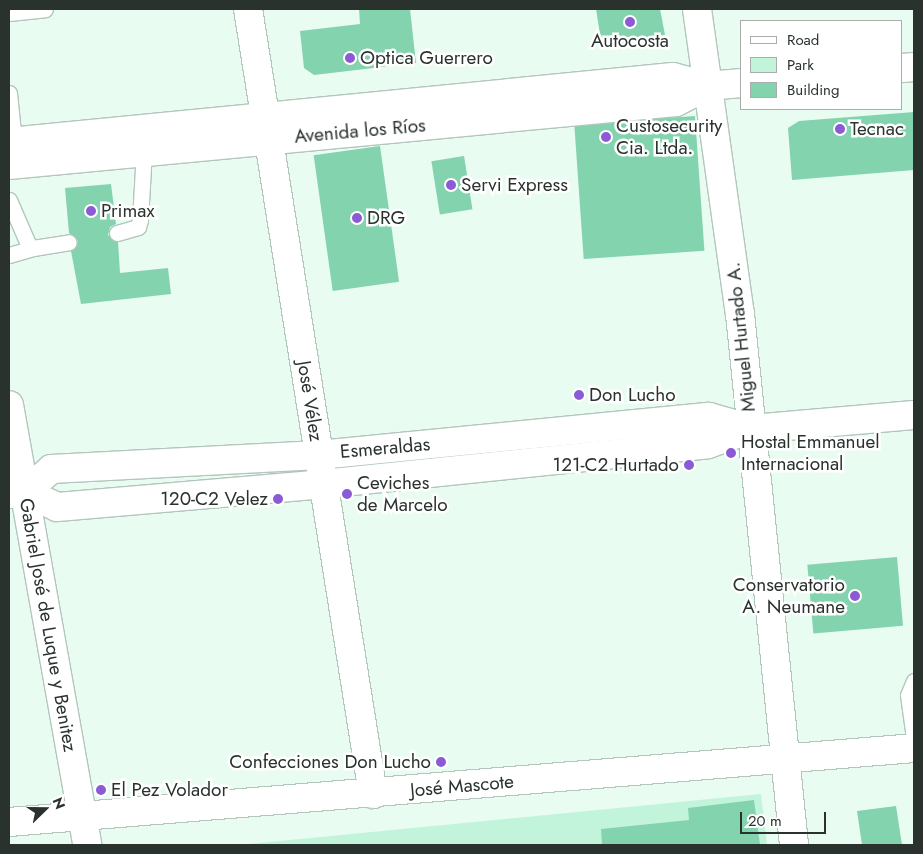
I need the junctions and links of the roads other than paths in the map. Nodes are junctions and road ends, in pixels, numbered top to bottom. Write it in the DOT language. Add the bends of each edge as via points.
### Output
graph roads {
  1 [pos="44,9"];
  2 [pos="248,9"];
  3 [pos="696,9"];
  4 [pos="9,13"];
  5 [pos="740,83"];
  6 [pos="708,87"];
  7 [pos="9,93"];
  8 [pos="267,128"];
  9 [pos="10,150"];
  10 [pos="144,151"];
  11 [pos="9,200"];
  12 [pos="117,234"];
  13 [pos="70,242"];
  14 [pos="33,248"];
  15 [pos="9,255"];
  16 [pos="9,405"];
  17 [pos="914,415"];
  18 [pos="751,429"];
  19 [pos="319,454"];
  20 [pos="323,484"];
  21 [pos="17,493"];
  22 [pos="914,682"];
  23 [pos="914,738"];
  24 [pos="914,748"];
  25 [pos="785,757"];
  26 [pos="372,794"];
  27 [pos="82,815"];
  28 [pos="9,822"];
  29 [pos="87,845"];
  30 [pos="794,845"];
  1 -- 4 [label="lane"];
  2 -- 8 [label="street, José Vélez"];
  3 -- 6 [label="street, Miguel Hurtado A."];
  5 -- 6 [label="street, Avenida los Ríos"];
  6 -- 8 [label="street, Avenida los Ríos" via="676,102"];
  6 -- 18 [label="street, Miguel Hurtado A." via="740,314"];
  7 -- 9 [label="lane"];
  8 -- 9 [label="street, Avenida los Ríos"];
  8 -- 10 [label="street, Avenida los Ríos"];
  8 -- 19 [label="street, José Vélez"];
  9 -- 10 [label="street, Avenida los Ríos"];
  10 -- 12 [label="lane" via="138,227"];
  11 -- 14 [label="lane" via="28,244"];
  13 -- 14 [label="lane"];
  14 -- 15 [label="lane"];
  16 -- 21 [label="street, Gabriel José de Luque y Benitez"];
  17 -- 18 [label="street, Esmeraldas"];
  18 -- 19 [label="street, Esmeraldas" via="708,417"];
  18 -- 20 [label="street, Esmeraldas" via="708,444"];
  18 -- 25 [label="street, Miguel Hurtado A."];
  19 -- 20 [label="street, José Vélez"];
  19 -- 21 [label="street, Esmeraldas" via="51,469"];
  20 -- 21 [label="street, Esmeraldas" via="58,507"];
  20 -- 26 [label="street, José Vélez"];
  21 -- 27 [label="street, Gabriel José de Luque y Benitez"];
  22 -- 23 [label="lane" via="908,696"];
  24 -- 25 [label="street, José Mascote"];
  25 -- 26 [label="street, José Mascote"];
  25 -- 30 [label="street, Miguel Hurtado A."];
  26 -- 27 [label="street, José Mascote"];
  27 -- 28 [label="street, José Mascote"];
  27 -- 29 [label="street, Gabriel José de Luque y Benitez"];
}
